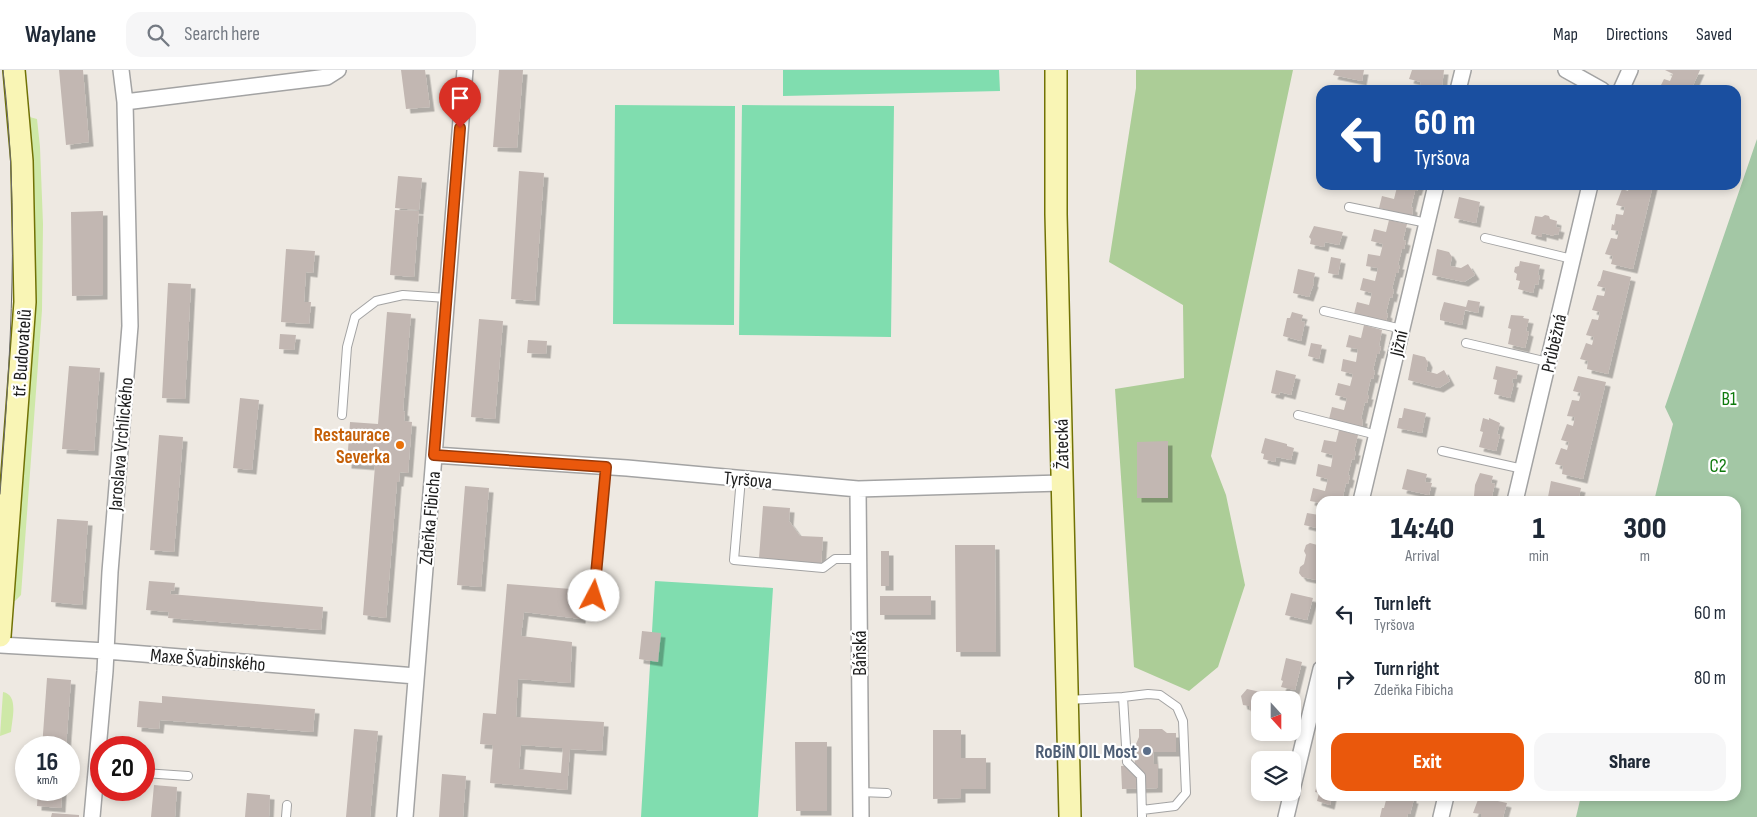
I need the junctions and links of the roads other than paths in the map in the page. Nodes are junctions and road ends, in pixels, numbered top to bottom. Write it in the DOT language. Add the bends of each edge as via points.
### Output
graph roads {
  1 [pos="14,70"];
  2 [pos="121,70"];
  3 [pos="338,70"];
  4 [pos="465,70"];
  5 [pos="1056,70"];
  6 [pos="1463,70"];
  7 [pos="1566,70"];
  8 [pos="1630,70"];
  9 [pos="1459,85"];
  10 [pos="1593,85"];
  11 [pos="1623,85"];
  12 [pos="124,102"];
  13 [pos="1435,190"];
  14 [pos="1589,190"];
  15 [pos="1349,207"];
  16 [pos="1427,224"];
  17 [pos="1485,238"];
  18 [pos="1572,259"];
  19 [pos="447,298"];
  20 [pos="1324,311"];
  21 [pos="1402,329"];
  22 [pos="1466,343"];
  23 [pos="1548,362"];
  24 [pos="342,415"];
  25 [pos="1298,416"];
  26 [pos="1377,435"];
  27 [pos="1442,450"];
  28 [pos="434,455"];
  29 [pos="606,467"];
  30 [pos="1523,469"];
  31 [pos="740,478"];
  32 [pos="1062,483"];
  33 [pos="858,488"];
  34 [pos="1362,496"];
  35 [pos="1516,496"];
  36 [pos="858,559"];
  37 [pos="594,596"];
  38 [pos="0,636"];
  39 [pos="0,645"];
  40 [pos="106,651"];
  41 [pos="416,676"];
  42 [pos="1316,690"];
  43 [pos="1123,697"];
  44 [pos="1067,700"];
  45 [pos="101,736"];
  46 [pos="1301,753"];
  47 [pos="155,774"];
  48 [pos="188,776"];
  49 [pos="860,792"];
  50 [pos="887,793"];
  51 [pos="94,801"];
  52 [pos="1290,801"];
  53 [pos="1445,801"];
  54 [pos="287,806"];
  55 [pos="1142,814"];
  56 [pos="92,817"];
  57 [pos="286,817"];
  58 [pos="405,817"];
  59 [pos="861,817"];
  60 [pos="1070,817"];
  61 [pos="1286,817"];
  62 [pos="1441,817"];
  1 -- 38 [label="street, tř. Budovatelů" via="22,161 24,302"];
  2 -- 12 [label="street, Jaroslava Vrchlického"];
  3 -- 12 [label="street" via="327,77"];
  4 -- 19 [label="street, Zdeňka Fibicha"];
  5 -- 32 [label="street, Žatecká"];
  6 -- 9 [label="street"];
  7 -- 10 [label="street"];
  8 -- 11 [label="street"];
  12 -- 40 [label="street, Jaroslava Vrchlického" via="130,326"];
  13 -- 16 [label="street, Jižní"];
  14 -- 18 [label="street, Průběžná"];
  15 -- 16 [label="lane"];
  16 -- 21 [label="street, Jižní"];
  17 -- 18 [label="lane"];
  18 -- 23 [label="street, Průběžná"];
  19 -- 24 [label="lane" via="403,295 376,301 355,317 347,348"];
  19 -- 28 [label="street, Zdeňka Fibicha"];
  20 -- 21 [label="lane"];
  21 -- 26 [label="street, Jižní"];
  22 -- 23 [label="lane"];
  23 -- 30 [label="street, Průběžná"];
  25 -- 26 [label="lane"];
  26 -- 34 [label="street, Jižní"];
  27 -- 30 [label="lane"];
  28 -- 29 [label="street, Tyršova"];
  28 -- 41 [label="street, Zdeňka Fibicha"];
  29 -- 31 [label="street, Tyršova"];
  29 -- 37 [label="lane"];
  30 -- 35 [label="street, Průběžná"];
  31 -- 33 [label="street, Tyršova"];
  31 -- 36 [label="lane" via="734,560 822,568 835,559"];
  32 -- 33 [label="street, Tyršova"];
  32 -- 44 [label="street, Žatecká"];
  33 -- 36 [label="street, Báňská"];
  36 -- 49 [label="street, Báňská"];
  39 -- 40 [label="street, Maxe Švabinského"];
  40 -- 41 [label="street, Maxe Švabinského"];
  40 -- 45 [label="street, Jaroslava Vrchlického"];
  41 -- 58 [label="street, Zdeňka Fibicha"];
  42 -- 46 [label="street"];
  43 -- 44 [label="lane"];
  43 -- 55 [label="lane" via="1127,762 1141,776"];
  43 -- 55 [label="lane" via="1160,695 1177,707 1183,721 1186,794 1175,806"];
  44 -- 60 [label="street, Žatecká"];
  47 -- 48 [label="lane"];
  49 -- 50 [label="lane"];
  49 -- 59 [label="street, Báňská"];
  51 -- 56 [label="street, Jaroslava Vrchlického"];
  52 -- 61 [label="street"];
  53 -- 62 [label="street"];
  54 -- 57 [label="lane"];
}
